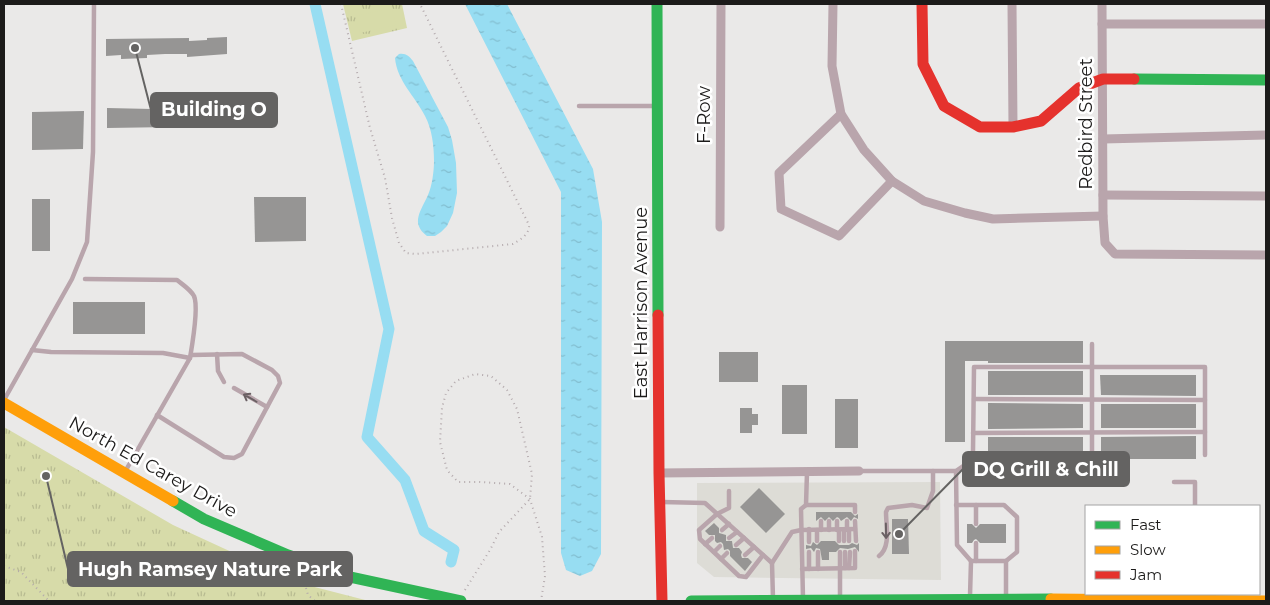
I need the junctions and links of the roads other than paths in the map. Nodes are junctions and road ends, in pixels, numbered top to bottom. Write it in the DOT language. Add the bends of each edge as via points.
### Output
graph roads {
  1 [pos="94,4"];
  2 [pos="657,4"];
  3 [pos="721,4"];
  4 [pos="833,4"];
  5 [pos="922,4"];
  6 [pos="1012,4"];
  7 [pos="1102,4"];
  8 [pos="1102,24"];
  9 [pos="1266,24"];
  10 [pos="1103,79"];
  11 [pos="1266,80"];
  12 [pos="579,106"];
  13 [pos="657,106"];
  14 [pos="841,114"];
  15 [pos="1013,127"];
  16 [pos="1266,136"];
  17 [pos="1103,138"];
  18 [pos="892,181"];
  19 [pos="1103,195"];
  20 [pos="1266,196"];
  21 [pos="1103,216"];
  22 [pos="720,227"];
  23 [pos="1266,255"];
  24 [pos="85,279"];
  25 [pos="1092,344"];
  26 [pos="32,350"];
  27 [pos="217,354"];
  28 [pos="190,357"];
  29 [pos="1092,367"];
  30 [pos="224,382"];
  31 [pos="234,388"];
  32 [pos="974,399"];
  33 [pos="1092,400"];
  34 [pos="1205,400"];
  35 [pos="4,402"];
  36 [pos="267,407"];
  37 [pos="158,415"];
  38 [pos="1092,432"];
  39 [pos="1205,432"];
  40 [pos="973,433"];
  41 [pos="1092,454"];
  42 [pos="1205,456"];
  43 [pos="859,471"];
  44 [pos="933,471"];
  45 [pos="956,471"];
  46 [pos="807,472"];
  47 [pos="124,473"];
  48 [pos="659,473"];
  49 [pos="1174,482"];
  50 [pos="729,491"];
  51 [pos="660,502"];
  52 [pos="806,505"];
  53 [pos="821,505"];
  54 [pos="829,505"];
  55 [pos="837,505"];
  56 [pos="847,505"];
  57 [pos="956,505"];
  58 [pos="976,505"];
  59 [pos="1195,505"];
  60 [pos="821,512"];
  61 [pos="829,512"];
  62 [pos="836,512"];
  63 [pos="847,512"];
  64 [pos="855,512"];
  65 [pos="717,514"];
  66 [pos="821,521"];
  67 [pos="829,521"];
  68 [pos="837,521"];
  69 [pos="847,521"];
  70 [pos="855,521"];
  71 [pos="729,524"];
  72 [pos="976,524"];
  73 [pos="722,530"];
  74 [pos="801,530"];
  75 [pos="809,530"];
  76 [pos="819,530"];
  77 [pos="829,530"];
  78 [pos="843,530"];
  79 [pos="855,530"];
  80 [pos="737,532"];
  81 [pos="712,538"];
  82 [pos="729,538"];
  83 [pos="744,538"];
  84 [pos="817,541"];
  85 [pos="856,541"];
  86 [pos="809,542"];
  87 [pos="976,543"];
  88 [pos="705,544"];
  89 [pos="736,545"];
  90 [pos="720,546"];
  91 [pos="754,547"];
  92 [pos="714,552"];
  93 [pos="809,552"];
  94 [pos="818,552"];
  95 [pos="727,553"];
  96 [pos="745,555"];
  97 [pos="763,555"];
  98 [pos="879,556"];
  99 [pos="721,559"];
  100 [pos="973,561"];
  101 [pos="1006,561"];
  102 [pos="737,563"];
  103 [pos="772,563"];
  104 [pos="731,568"];
  105 [pos="845,568"];
  106 [pos="802,569"];
  107 [pos="809,569"];
  108 [pos="818,569"];
  109 [pos="1195,597"];
  110 [pos="1006,599"];
  111 [pos="773,600"];
  112 [pos="803,600"];
  113 [pos="840,600"];
  114 [pos="970,600"];
  115 [pos="460,601"];
  116 [pos="662,601"];
  117 [pos="691,601"];
  118 [pos="1156,601"];
  119 [pos="1266,601"];
  1 -- 26 [label="lane" via="93,152 87,242 72,279"];
  2 -- 13 [label="main road, East Harrison Avenue"];
  3 -- 22 [label="street, F-Row"];
  4 -- 14 [label="street" via="832,66"];
  5 -- 15 [label="main road" via="923,64 944,106 980,127"];
  6 -- 15 [label="street"];
  7 -- 8 [label="street, Redbird Street"];
  8 -- 9 [label="street"];
  8 -- 10 [label="street, Redbird Street"];
  10 -- 11 [label="main road"];
  10 -- 15 [label="main road" via="1079,88 1041,121"];
  10 -- 17 [label="street, Redbird Street"];
  12 -- 13 [label="lane"];
  13 -- 48 [label="main road, East Harrison Avenue"];
  14 -- 18 [label="street" via="864,150"];
  14 -- 18 [label="street" via="779,173 781,209 839,236"];
  16 -- 17 [label="street"];
  17 -- 19 [label="street, Redbird Street"];
  18 -- 21 [label="street" via="924,201 993,219"];
  19 -- 20 [label="street"];
  19 -- 21 [label="street, Redbird Street"];
  21 -- 23 [label="street, Redbird Street" via="1105,243 1115,254"];
  24 -- 28 [label="lane" via="177,280 188,288 195,298"];
  25 -- 29 [label="lane"];
  26 -- 28 [label="lane" via="163,352"];
  26 -- 35 [label="lane"];
  27 -- 28 [label="lane"];
  27 -- 30 [label="lane" via="218,371"];
  27 -- 36 [label="lane" via="242,354 278,376 280,383"];
  28 -- 37 [label="lane"];
  29 -- 32 [label="lane" via="974,367"];
  29 -- 33 [label="lane"];
  29 -- 34 [label="lane" via="1205,367"];
  36 -- 31 [label="lane, one-way"];
  32 -- 33 [label="lane"];
  32 -- 40 [label="lane"];
  33 -- 34 [label="lane"];
  33 -- 38 [label="lane"];
  34 -- 39 [label="lane"];
  35 -- 47 [label="main road, North Ed Carey Drive"];
  36 -- 37 [label="lane" via="242,454 234,458 224,457"];
  37 -- 47 [label="lane"];
  38 -- 39 [label="lane"];
  38 -- 40 [label="lane"];
  38 -- 41 [label="lane"];
  39 -- 42 [label="lane"];
  40 -- 45 [label="lane" via="973,451 966,464"];
  43 -- 44 [label="lane"];
  43 -- 46 [label="street"];
  44 -- 45 [label="lane"];
  44 -- 98 [label="lane, one-way" via="933,491 927,508 912,505 888,508 886,547"];
  45 -- 57 [label="lane"];
  46 -- 48 [label="street"];
  46 -- 52 [label="lane"];
  47 -- 115 [label="main road, North Ed Carey Drive" via="204,519 288,555 350,577"];
  48 -- 51 [label="main road, East Harrison Avenue"];
  49 -- 59 [label="lane" via="1195,482"];
  50 -- 65 [label="lane" via="729,508"];
  51 -- 65 [label="lane" via="705,503"];
  51 -- 116 [label="main road, East Harrison Avenue"];
  52 -- 53 [label="lane"];
  52 -- 74 [label="lane" via="801,509"];
  53 -- 54 [label="lane"];
  53 -- 60 [label="lane"];
  54 -- 55 [label="lane"];
  54 -- 61 [label="lane"];
  55 -- 56 [label="lane"];
  55 -- 62 [label="lane"];
  56 -- 63 [label="lane"];
  56 -- 64 [label="lane" via="855,505"];
  57 -- 58 [label="lane"];
  57 -- 100 [label="lane" via="957,545"];
  58 -- 72 [label="lane"];
  58 -- 101 [label="lane" via="1004,505 1017,517 1017,552"];
  65 -- 71 [label="lane"];
  65 -- 88 [label="lane" via="699,530 700,539"];
  66 -- 76 [label="lane"];
  67 -- 77 [label="lane"];
  68 -- 78 [label="lane"];
  69 -- 78 [label="lane"];
  70 -- 79 [label="lane"];
  71 -- 73 [label="lane"];
  71 -- 80 [label="lane"];
  74 -- 75 [label="lane"];
  74 -- 103 [label="lane" via="792,532"];
  74 -- 106 [label="lane"];
  75 -- 76 [label="lane"];
  75 -- 86 [label="lane"];
  76 -- 77 [label="lane"];
  76 -- 84 [label="lane"];
  77 -- 78 [label="lane"];
  78 -- 78 [label="lane" via="844,541"];
  78 -- 79 [label="lane"];
  79 -- 85 [label="lane"];
  80 -- 82 [label="lane"];
  80 -- 83 [label="lane"];
  81 -- 88 [label="lane"];
  83 -- 89 [label="lane"];
  83 -- 91 [label="lane"];
  87 -- 100 [label="lane"];
  88 -- 92 [label="lane"];
  90 -- 92 [label="lane"];
  91 -- 96 [label="lane"];
  91 -- 97 [label="lane"];
  92 -- 99 [label="lane"];
  93 -- 107 [label="lane"];
  94 -- 108 [label="lane"];
  95 -- 99 [label="lane"];
  97 -- 103 [label="lane"];
  97 -- 104 [label="lane" via="746,577 738,576"];
  99 -- 104 [label="lane"];
  100 -- 101 [label="lane"];
  100 -- 114 [label="lane"];
  101 -- 110 [label="lane"];
  102 -- 104 [label="lane"];
  103 -- 111 [label="lane"];
  105 -- 105 [label="lane" via="847,552 855,568"];
  105 -- 108 [label="lane"];
  105 -- 113 [label="lane"];
  106 -- 107 [label="lane"];
  106 -- 112 [label="lane"];
  107 -- 108 [label="lane"];
  109 -- 118 [label="main road"];
  109 -- 119 [label="main road"];
  110 -- 114 [label="main road"];
  110 -- 118 [label="main road"];
  111 -- 112 [label="main road"];
  111 -- 117 [label="main road"];
  112 -- 113 [label="main road"];
  113 -- 114 [label="main road"];
}
